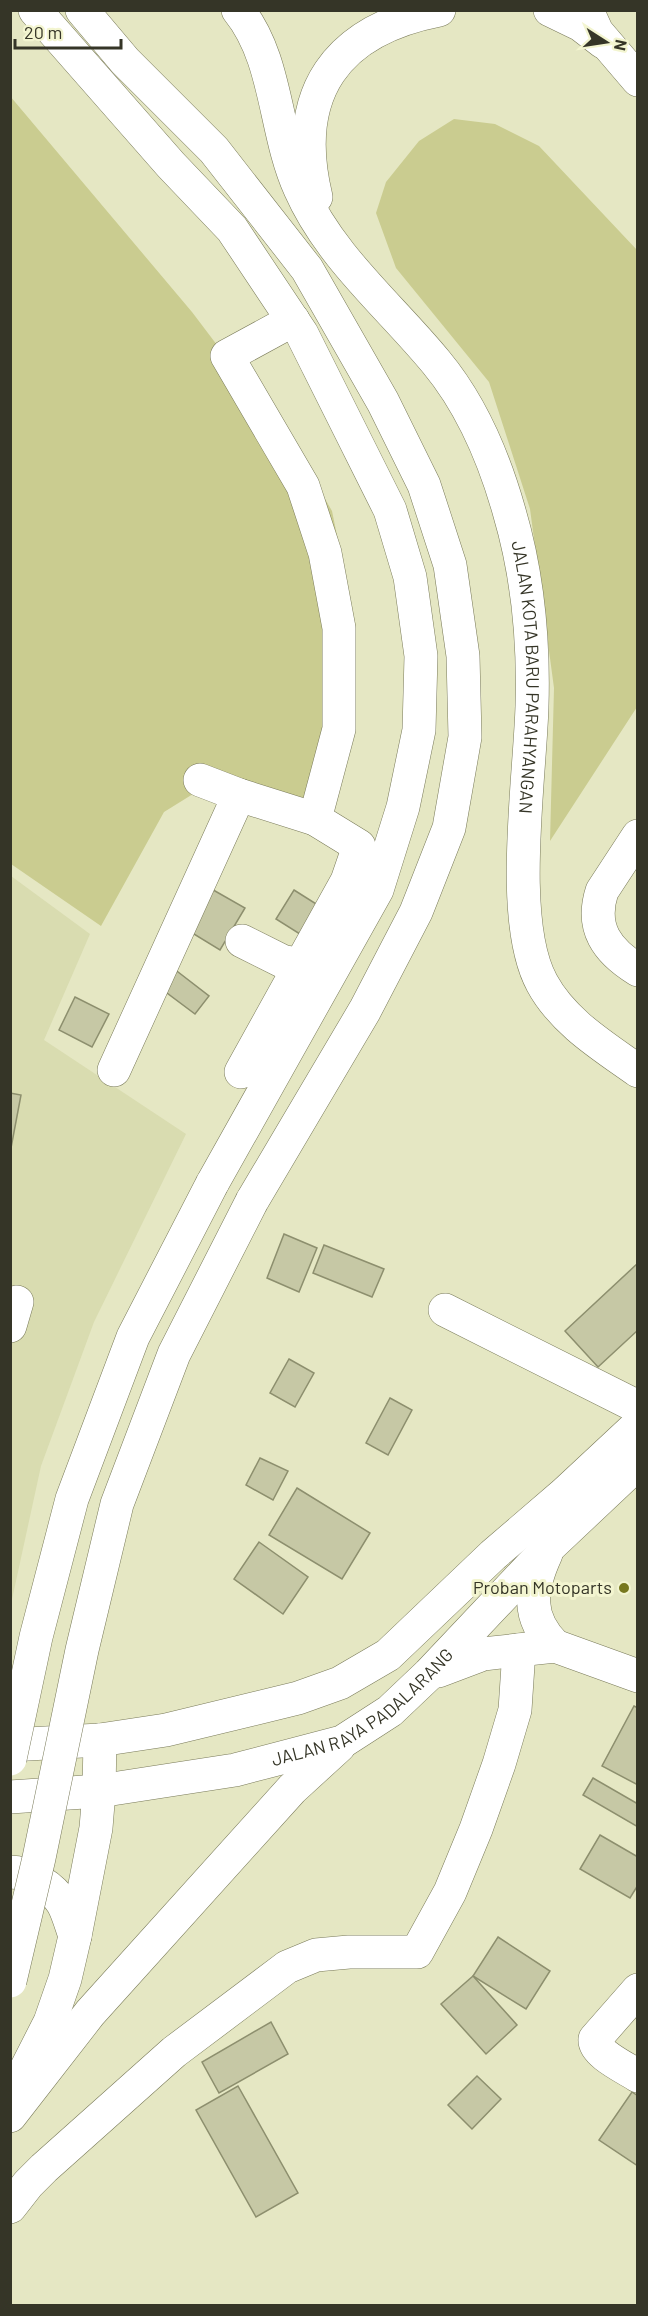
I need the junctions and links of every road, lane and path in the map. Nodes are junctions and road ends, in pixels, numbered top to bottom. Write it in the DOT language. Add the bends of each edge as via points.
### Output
graph roads {
  1 [pos="35,10"];
  2 [pos="82,10"];
  3 [pos="238,10"];
  4 [pos="439,10"];
  5 [pos="550,10"];
  6 [pos="587,10"];
  7 [pos="613,52"];
  8 [pos="638,80"];
  9 [pos="366,284"];
  10 [pos="293,321"];
  11 [pos="200,780"];
  12 [pos="238,795"];
  13 [pos="315,819"];
  14 [pos="638,836"];
  15 [pos="242,941"];
  16 [pos="300,964"];
  17 [pos="638,970"];
  18 [pos="114,1070"];
  19 [pos="638,1071"];
  20 [pos="240,1072"];
  21 [pos="445,1310"];
  22 [pos="638,1407"];
  23 [pos="638,1425"];
  24 [pos="638,1463"];
  25 [pos="550,1546"];
  26 [pos="555,1646"];
  27 [pos="519,1650"];
  28 [pos="429,1674"];
  29 [pos="638,1676"];
  30 [pos="100,1740"];
  31 [pos="342,1742"];
  32 [pos="10,1745"];
  33 [pos="10,1759"];
  34 [pos="99,1791"];
  35 [pos="10,1797"];
  36 [pos="10,1872"];
  37 [pos="75,1936"];
  38 [pos="10,1981"];
  39 [pos="638,1990"];
  40 [pos="638,2076"];
  41 [pos="10,2099"];
  42 [pos="10,2116"];
  43 [pos="12,2205"];
  1 -- 10 [label="main road" via="232,229"];
  2 -- 38 [label="main road, bridge" via="125,61 214,150 306,268 383,402 424,485 450,565 463,656 465,737 449,828 416,912 365,1010 252,1201 174,1354 117,1504 81,1650"];
  3 -- 9 [label="main road" via="261,49 288,160 300,191 322,230"];
  4 -- 9 [label="main road" via="386,26 353,45 326,76 315,106 310,161 316,196 329,228"];
  5 -- 7 [label="main road" via="581,25"];
  6 -- 7 [label="main road"];
  7 -- 8 [label="main road"];
  9 -- 19 [label="main road, JALAN KOTA BARU PARAHYANGAN" via="436,362 465,403 500,481 521,556 531,640 524,874 526,931 534,965 549,995 571,1020"];
  10 -- 13 [label="main road" via="227,356 303,486 327,563 339,628 339,729"];
  10 -- 33 [label="main road, bridge" via="390,510 410,577 421,656 419,730 403,807 377,890 212,1184 132,1336 72,1499 36,1637"];
  11 -- 12 [label="main road"];
  12 -- 13 [label="main road"];
  12 -- 18 [label="main road"];
  13 -- 16 [label="main road" via="359,846 347,881"];
  14 -- 17 [label="main road" via="602,891 598,920 611,950"];
  15 -- 16 [label="main road" via="282,961"];
  16 -- 20 [label="main road"];
  21 -- 22 [label="main road"];
  23 -- 30 [label="main road, JALAN RAYA PADALARANG" via="388,1655 340,1683 298,1698 166,1730"];
  24 -- 25 [label="main road, JALAN RAYA PADALARANG"];
  25 -- 26 [label="main road" via="539,1570 533,1608 539,1627"];
  25 -- 28 [label="main road, JALAN RAYA PADALARANG"];
  26 -- 27 [label="main road"];
  26 -- 29 [label="main road"];
  27 -- 28 [label="main road" via="483,1654"];
  27 -- 43 [label="main road" via="514,1710 499,1764 450,1892 417,1952 315,1955 287,1967 174,2052 44,2168"];
  28 -- 31 [label="main road, JALAN RAYA PADALARANG" via="390,1711"];
  30 -- 32 [label="main road, JALAN RAYA PADALARANG"];
  30 -- 34 [label="main road"];
  31 -- 34 [label="main road, JALAN RAYA PADALARANG" via="235,1770"];
  31 -- 42 [label="main road" via="292,1789 90,2013"];
  34 -- 35 [label="main road, JALAN RAYA PADALARANG"];
  34 -- 37 [label="main road" via="96,1828"];
  36 -- 37 [label="main road" via="24,1872 54,1893 63,1904"];
  37 -- 41 [label="main road" via="50,2022"];
  39 -- 40 [label="main road" via="594,2044 598,2051"];
}
